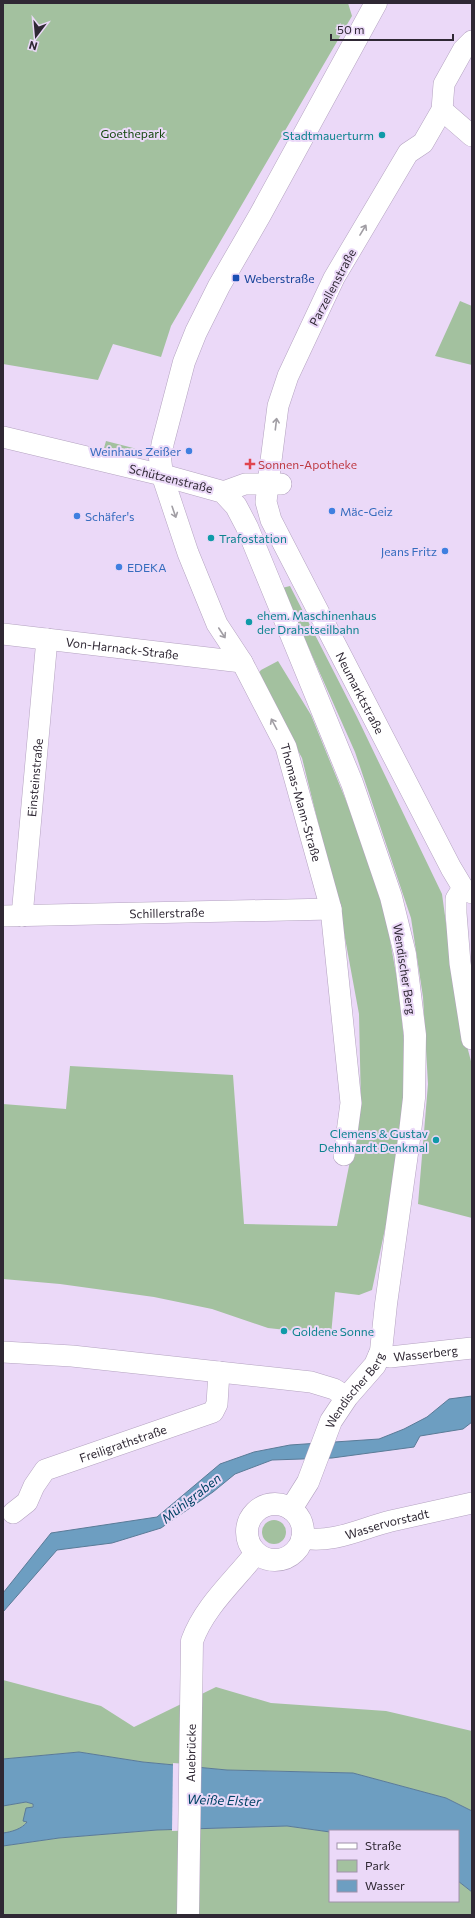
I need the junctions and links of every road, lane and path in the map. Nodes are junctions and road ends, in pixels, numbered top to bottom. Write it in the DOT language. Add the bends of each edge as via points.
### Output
graph roads {
  1 [pos="376,3"];
  2 [pos="472,41"];
  3 [pos="442,110"];
  4 [pos="472,136"];
  5 [pos="3,437"];
  6 [pos="162,475"];
  7 [pos="275,484"];
  8 [pos="223,492"];
  9 [pos="3,634"];
  10 [pos="47,639"];
  11 [pos="242,662"];
  12 [pos="468,890"];
  13 [pos="331,908"];
  14 [pos="12,916"];
  15 [pos="472,1039"];
  16 [pos="344,1155"];
  17 [pos="472,1348"];
  18 [pos="3,1352"];
  19 [pos="379,1355"];
  20 [pos="219,1372"];
  21 [pos="347,1397"];
  22 [pos="472,1503"];
  23 [pos="291,1509"];
  24 [pos="13,1513"];
  25 [pos="302,1538"];
  26 [pos="256,1553"];
  27 [pos="188,1915"];
  1 -- 6 [label="main road" via="196,332 184,362 163,442 160,458"];
  2 -- 3 [label="street" via="463,50 444,84"];
  3 -- 4 [label="street"];
  7 -- 3 [label="street, Parzellenstraße, one-way" via="278,406 288,376 334,278 408,153 424,142"];
  5 -- 6 [label="street, Schützenstraße"];
  6 -- 8 [label="main road, Schützenstraße"];
  6 -- 11 [label="street, Thomas-Mann-Straße, one-way" via="188,553 217,624"];
  7 -- 8 [label="street, Schützenstraße" via="245,484"];
  7 -- 12 [label="street, Neumarktstraße" via="266,502 271,520 451,868"];
  8 -- 19 [label="main road, Wendischer Berg" via="236,506 247,527 352,783 392,898 405,954 415,1035 414,1098"];
  9 -- 10 [label="street, Von-Harnack-Straße"];
  10 -- 11 [label="street, Von-Harnack-Straße"];
  10 -- 14 [label="street, Einsteinstraße" via="21,904"];
  13 -- 11 [label="street, Thomas-Mann-Straße, one-way" via="286,747"];
  12 -- 15 [label="street" via="456,899 456,913 460,963"];
  13 -- 14 [label="street, Schillerstraße"];
  13 -- 16 [label="street, Thomas-Mann-Straße" via="351,1103"];
  17 -- 19 [label="street, Wasserberg" via="390,1357"];
  18 -- 20 [label="street" via="72,1356"];
  19 -- 21 [label="main road, Wendischer Berg" via="368,1374"];
  20 -- 21 [label="street" via="311,1382 334,1389"];
  20 -- 24 [label="street, Freiligrathstraße" via="217,1404 213,1412 45,1470 27,1502"];
  21 -- 23 [label="main road, Wendischer Berg" via="330,1421 306,1486"];
  22 -- 25 [label="street, Wasservorstadt" via="390,1521 331,1538"];
  23 -- 25 [label="main road" via="300,1520"];
  23 -- 26 [label="main road" via="282,1505 264,1506 250,1519 247,1537"];
  25 -- 26 [label="main road" via="298,1547 286,1558 271,1560"];
  26 -- 27 [label="main road, Auebrücke" via="202,1620 192,1641"];
}
